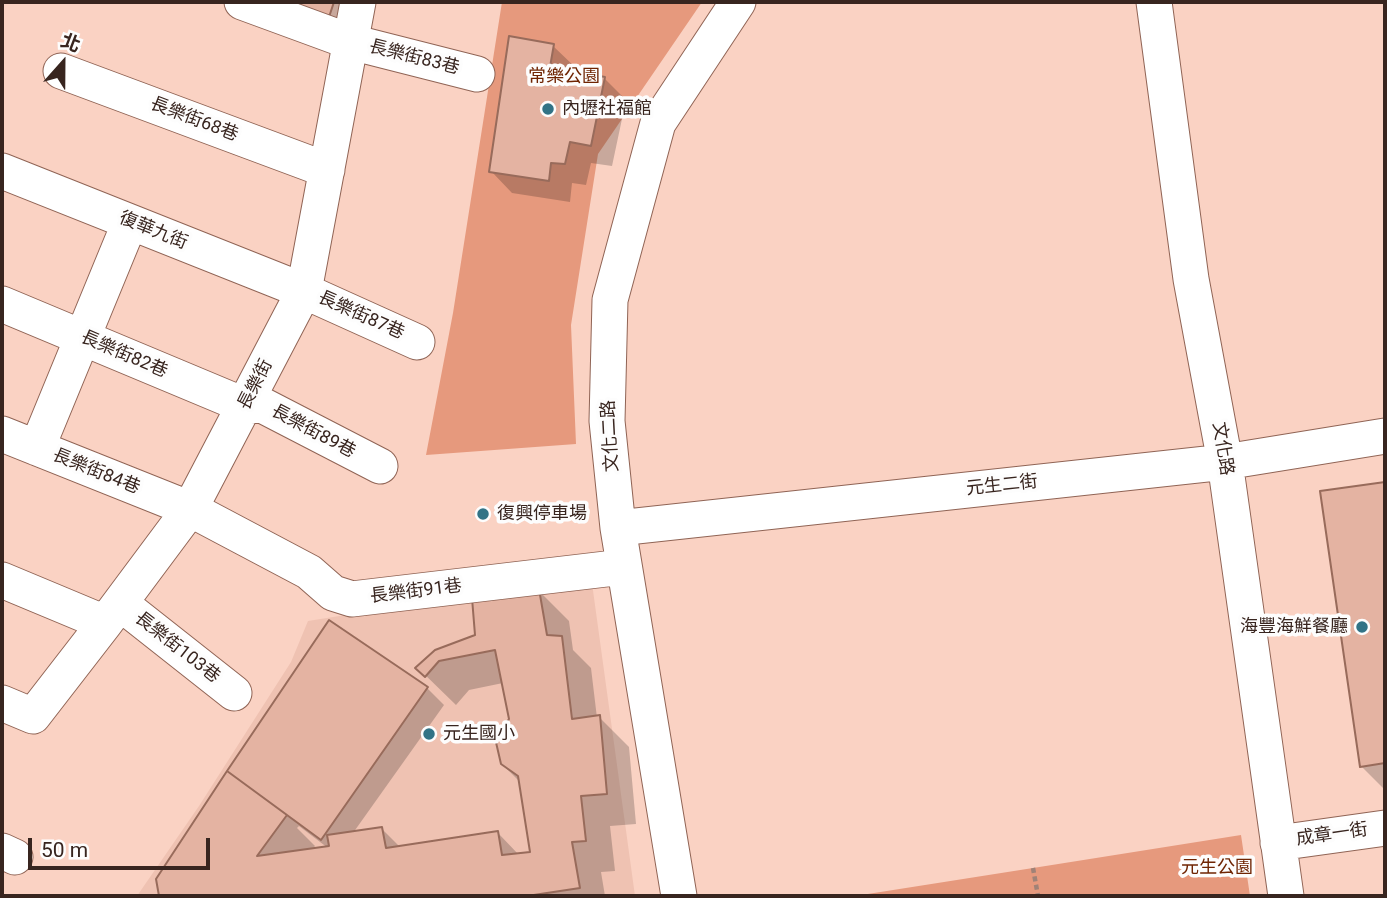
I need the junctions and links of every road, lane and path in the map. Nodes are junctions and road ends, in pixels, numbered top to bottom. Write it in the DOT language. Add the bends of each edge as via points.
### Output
graph roads {
  1 [pos="242,2"];
  2 [pos="358,2"];
  3 [pos="738,2"];
  4 [pos="1154,2"];
  5 [pos="351,42"];
  6 [pos="61,71"];
  7 [pos="477,74"];
  8 [pos="327,170"];
  9 [pos="2,171"];
  10 [pos="131,222"];
  11 [pos="304,291"];
  12 [pos="2,304"];
  13 [pos="83,338"];
  14 [pos="417,342"];
  15 [pos="246,406"];
  16 [pos="2,434"];
  17 [pos="1385,436"];
  18 [pos="37,448"];
  19 [pos="1225,462"];
  20 [pos="380,466"];
  21 [pos="190,509"];
  22 [pos="618,528"];
  23 [pos="623,567"];
  24 [pos="2,580"];
  25 [pos="113,613"];
  26 [pos="234,693"];
  27 [pos="17,709"];
  28 [pos="1385,828"];
  29 [pos="1278,843"];
  30 [pos="1033,868"];
  31 [pos="679,896"];
  32 [pos="1038,896"];
  33 [pos="1286,896"];
  1 -- 5 [label="street, 長樂街83巷"];
  2 -- 5 [label="street, 長樂街"];
  3 -- 22 [label="street, 文化二路" via="658,123 610,300 607,421"];
  4 -- 19 [label="street, 文化路" via="1191,279"];
  5 -- 7 [label="street, 長樂街83巷"];
  5 -- 8 [label="street, 長樂街"];
  6 -- 8 [label="street, 長樂街68巷"];
  8 -- 11 [label="street, 長樂街"];
  9 -- 10 [label="street, 復華九街"];
  10 -- 11 [label="street, 復華九街"];
  10 -- 13 [label="street"];
  11 -- 14 [label="street, 長樂街87巷"];
  11 -- 15 [label="street, 長樂街"];
  12 -- 13 [label="street, 長樂街82巷"];
  13 -- 15 [label="street, 長樂街82巷"];
  13 -- 18 [label="street"];
  15 -- 20 [label="street, 長樂街89巷" via="262,405"];
  15 -- 21 [label="street, 長樂街"];
  16 -- 18 [label="street, 長樂街84巷"];
  17 -- 19 [label="street, 元生二街"];
  18 -- 21 [label="street, 長樂街84巷"];
  19 -- 22 [label="street, 元生二街"];
  19 -- 29 [label="street, 文化路"];
  21 -- 23 [label="street, 長樂街91巷" via="309,572 333,593 352,599"];
  21 -- 25 [label="street, 長樂街"];
  22 -- 23 [label="street, 文化二路"];
  23 -- 31 [label="street, 文化二路"];
  24 -- 25 [label="street, 長樂街103巷"];
  25 -- 26 [label="street, 長樂街103巷"];
  25 -- 27 [label="street, 長樂街"];
  28 -- 29 [label="street, 成章一街"];
  29 -- 33 [label="street, 文化路"];
  30 -- 32 [label="path"];
}
